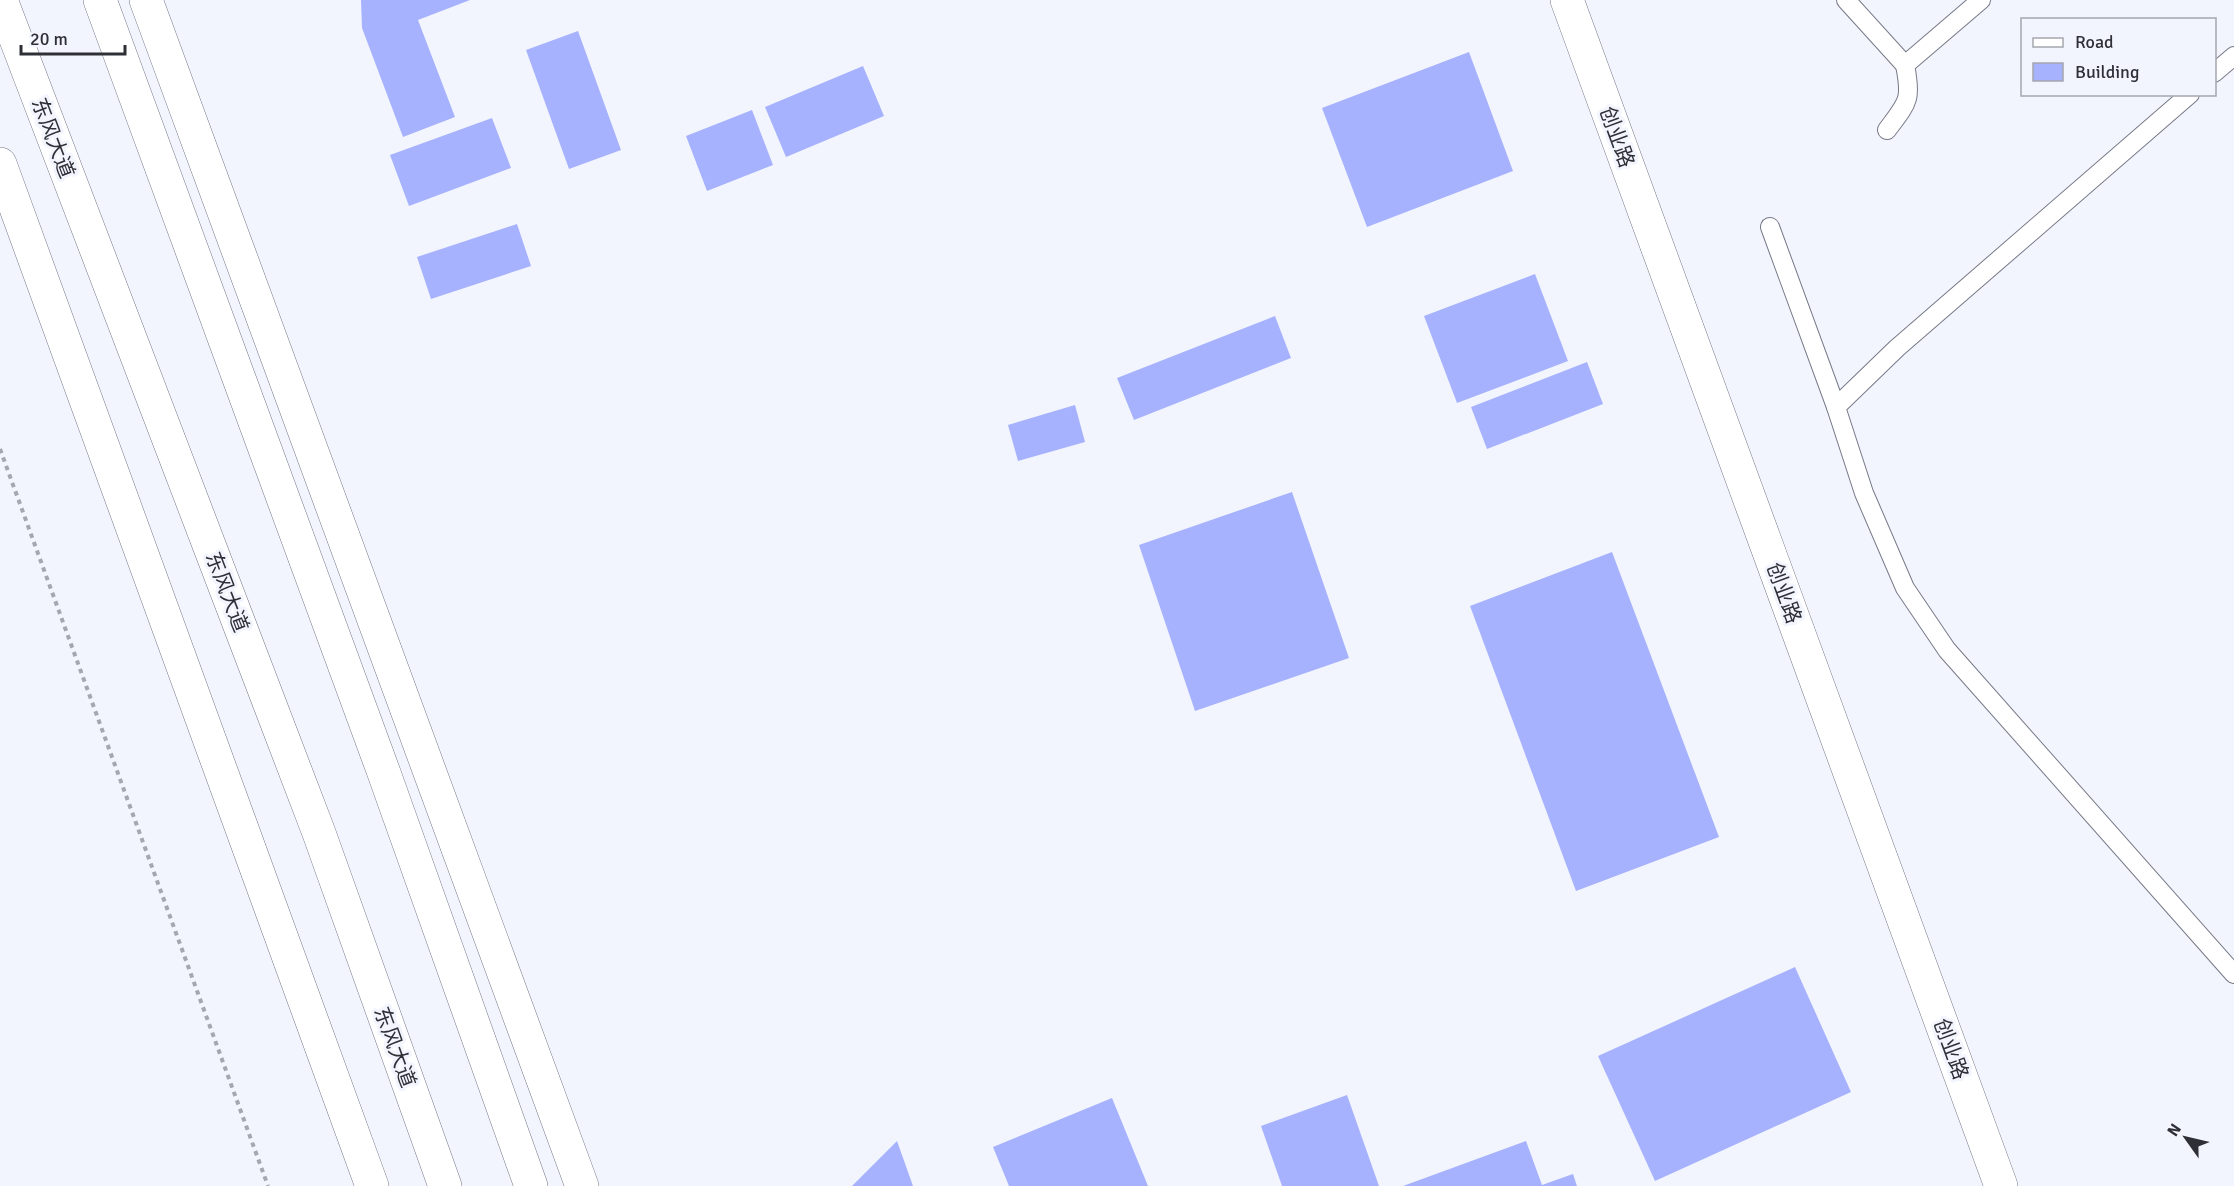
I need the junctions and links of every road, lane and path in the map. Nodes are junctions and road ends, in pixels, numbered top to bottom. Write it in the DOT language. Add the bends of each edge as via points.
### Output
graph roads {
  1 [pos="1,0"];
  2 [pos="100,0"];
  3 [pos="146,0"];
  4 [pos="1567,0"];
  5 [pos="1846,0"];
  6 [pos="1981,0"];
  7 [pos="2234,56"];
  8 [pos="1905,65"];
  9 [pos="2216,71"];
  10 [pos="2188,96"];
  11 [pos="1887,130"];
  12 [pos="0,164"];
  13 [pos="1770,227"];
  14 [pos="1836,407"];
  15 [pos="0,449"];
  16 [pos="2234,974"];
  17 [pos="268,1186"];
  18 [pos="372,1186"];
  19 [pos="445,1186"];
  20 [pos="531,1186"];
  21 [pos="582,1186"];
  22 [pos="2001,1186"];
  1 -- 19 [label="main road, 东风大道" via="319,833"];
  2 -- 20 [label="main road"];
  3 -- 21 [label="main road"];
  4 -- 22 [label="main road, 创业路"];
  5 -- 8 [label="lane"];
  6 -- 8 [label="lane"];
  7 -- 9 [label="lane"];
  8 -- 11 [label="lane" via="1911,92"];
  10 -- 14 [label="lane" via="1897,348"];
  12 -- 18 [label="main road"];
  13 -- 14 [label="lane"];
  14 -- 16 [label="lane" via="1864,493 1905,588 1947,650"];
  15 -- 17 [label="path"];
}
